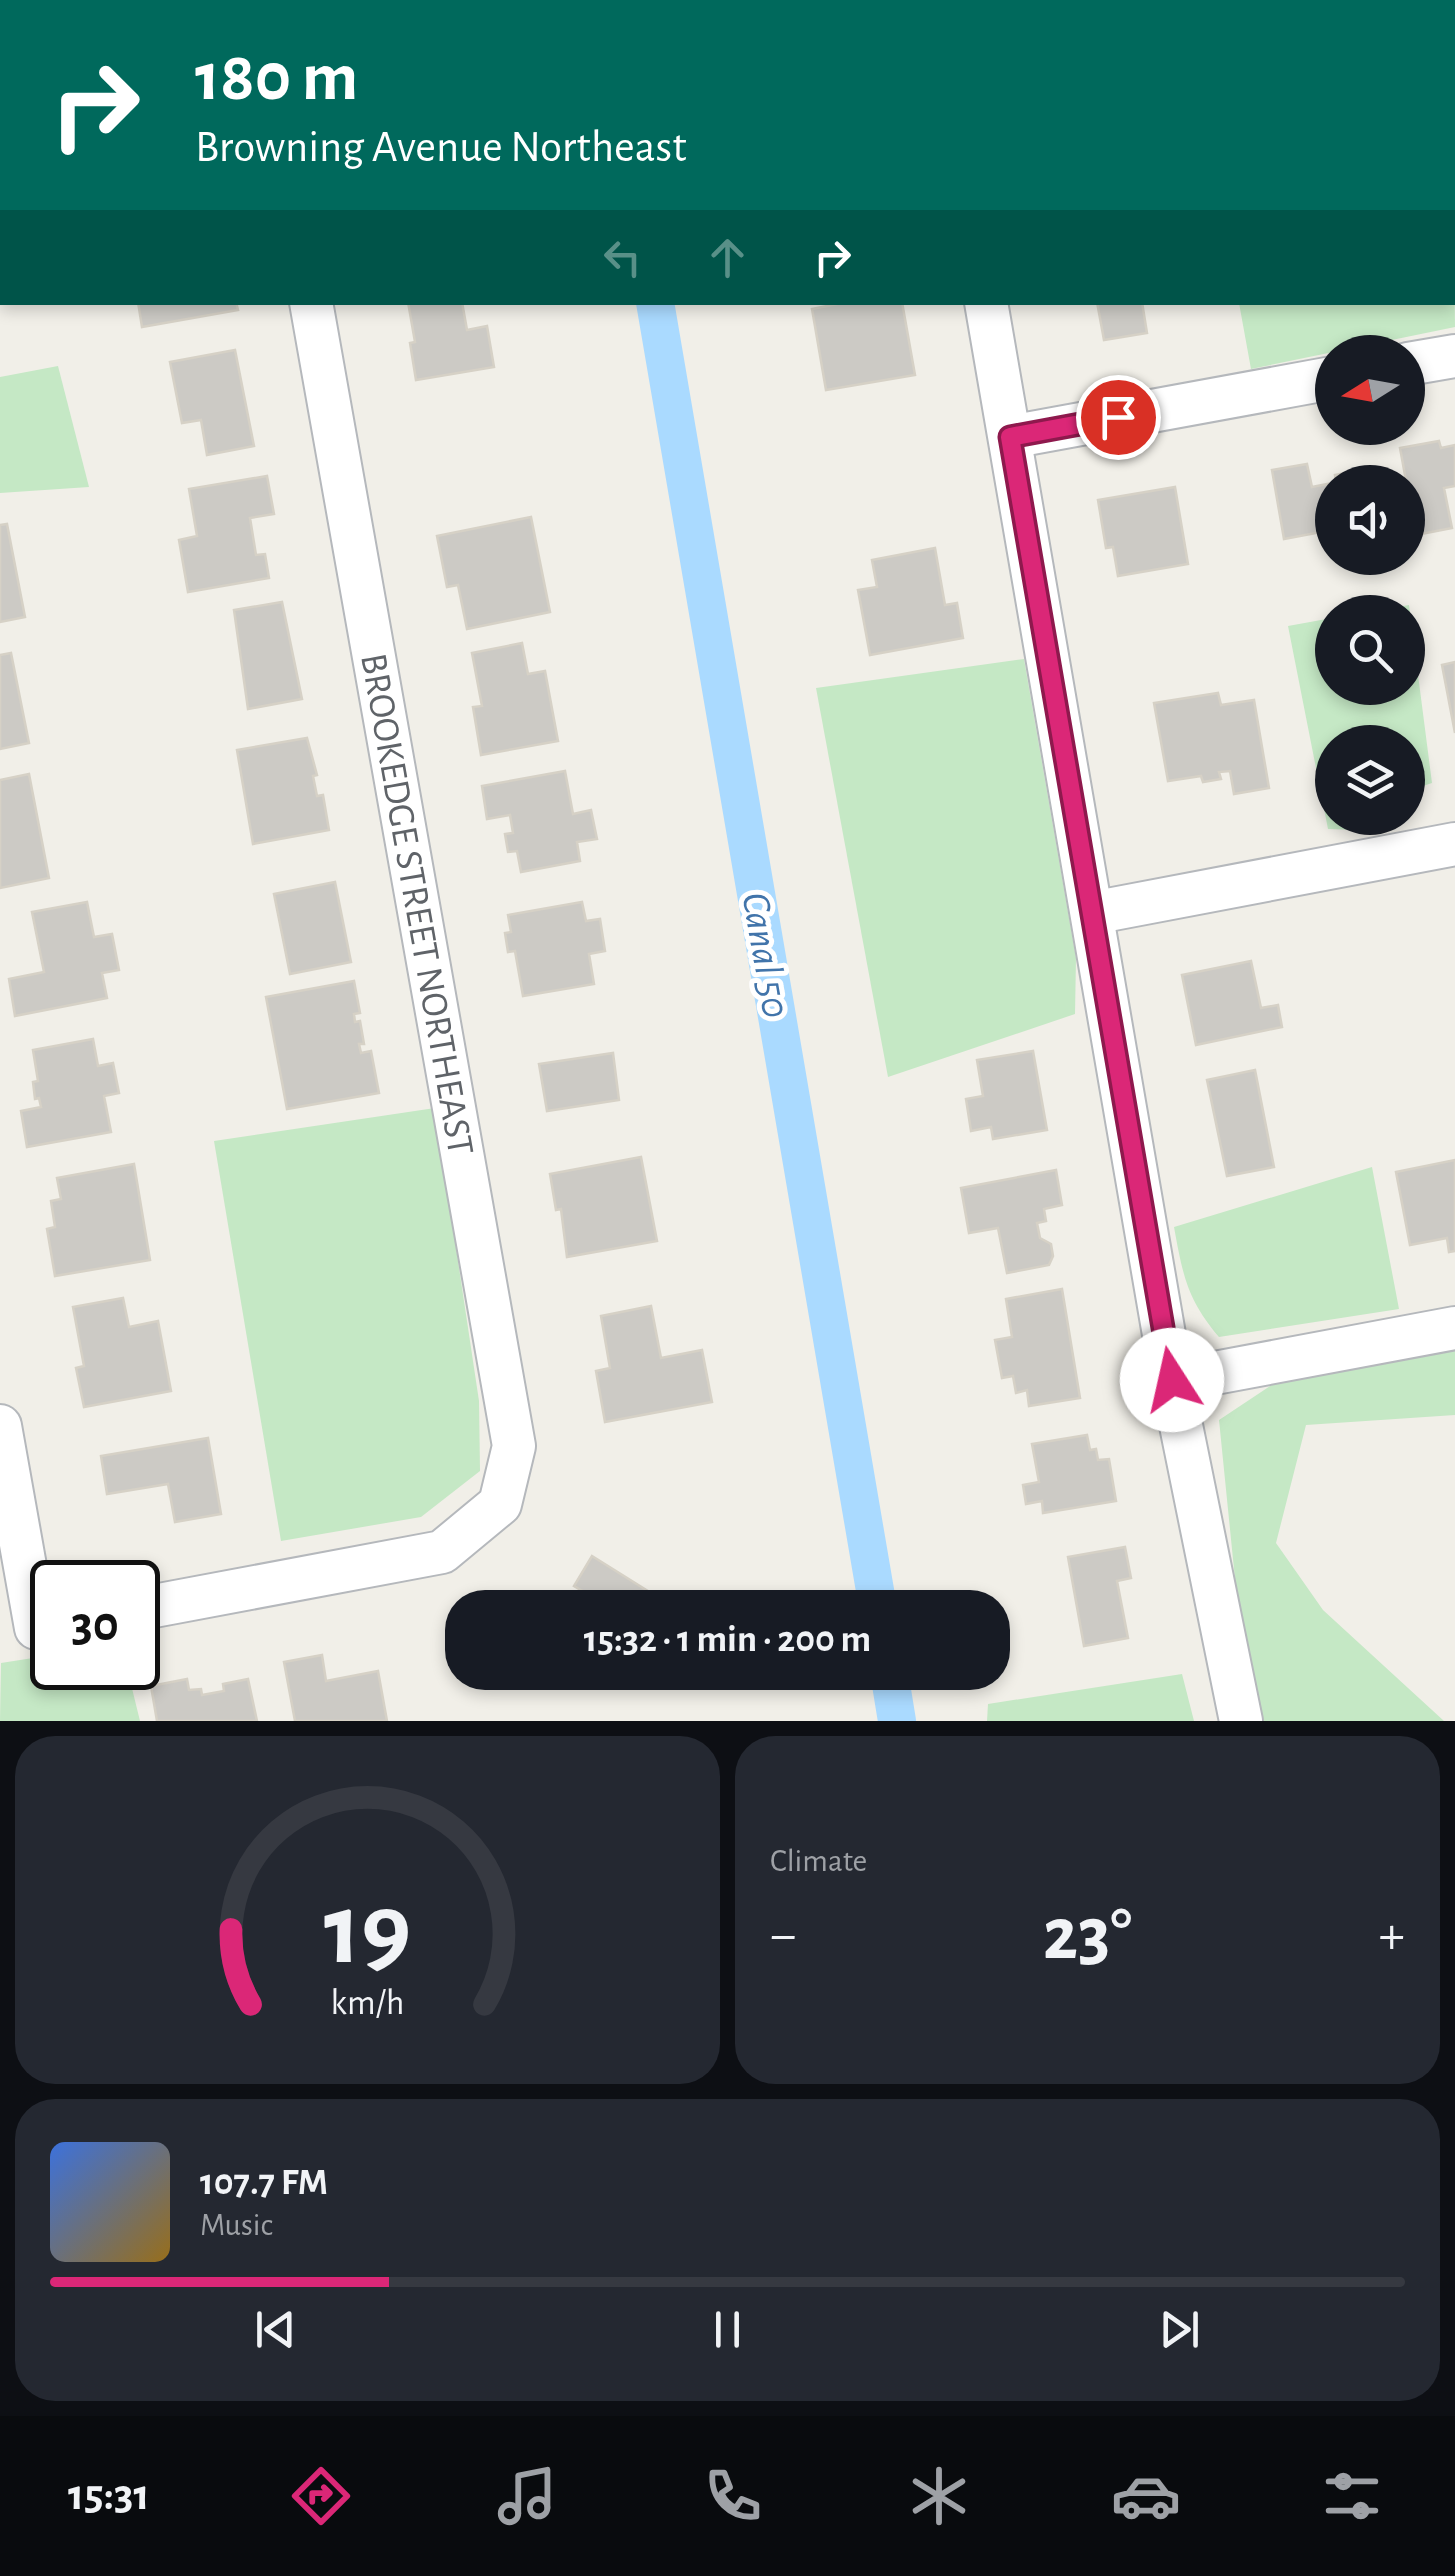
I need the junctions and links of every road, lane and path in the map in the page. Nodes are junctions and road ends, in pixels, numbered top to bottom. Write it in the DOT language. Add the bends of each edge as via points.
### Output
graph roads {
  1 [pos="312,305"];
  2 [pos="987,305"];
  3 [pos="1455,356"];
  4 [pos="1425,361"];
  5 [pos="1315,381"];
  6 [pos="1010,437"];
  7 [pos="1455,844"];
  8 [pos="1092,913"];
  9 [pos="1455,1328"];
  10 [pos="1172,1380"];
  11 [pos="0,1426"];
  12 [pos="160,1605"];
  13 [pos="30,1629"];
  14 [pos="1241,1721"];
  1 -- 12 [label="street, BROOKEDGE STREET NORTHEAST" via="514,1446 500,1504 442,1552"];
  2 -- 6 [label="street"];
  3 -- 4 [label="street"];
  5 -- 6 [label="street"];
  6 -- 8 [label="street"];
  7 -- 8 [label="street"];
  8 -- 10 [label="street"];
  9 -- 10 [label="street"];
  10 -- 14 [label="street"];
  11 -- 13 [label="street"];
}
